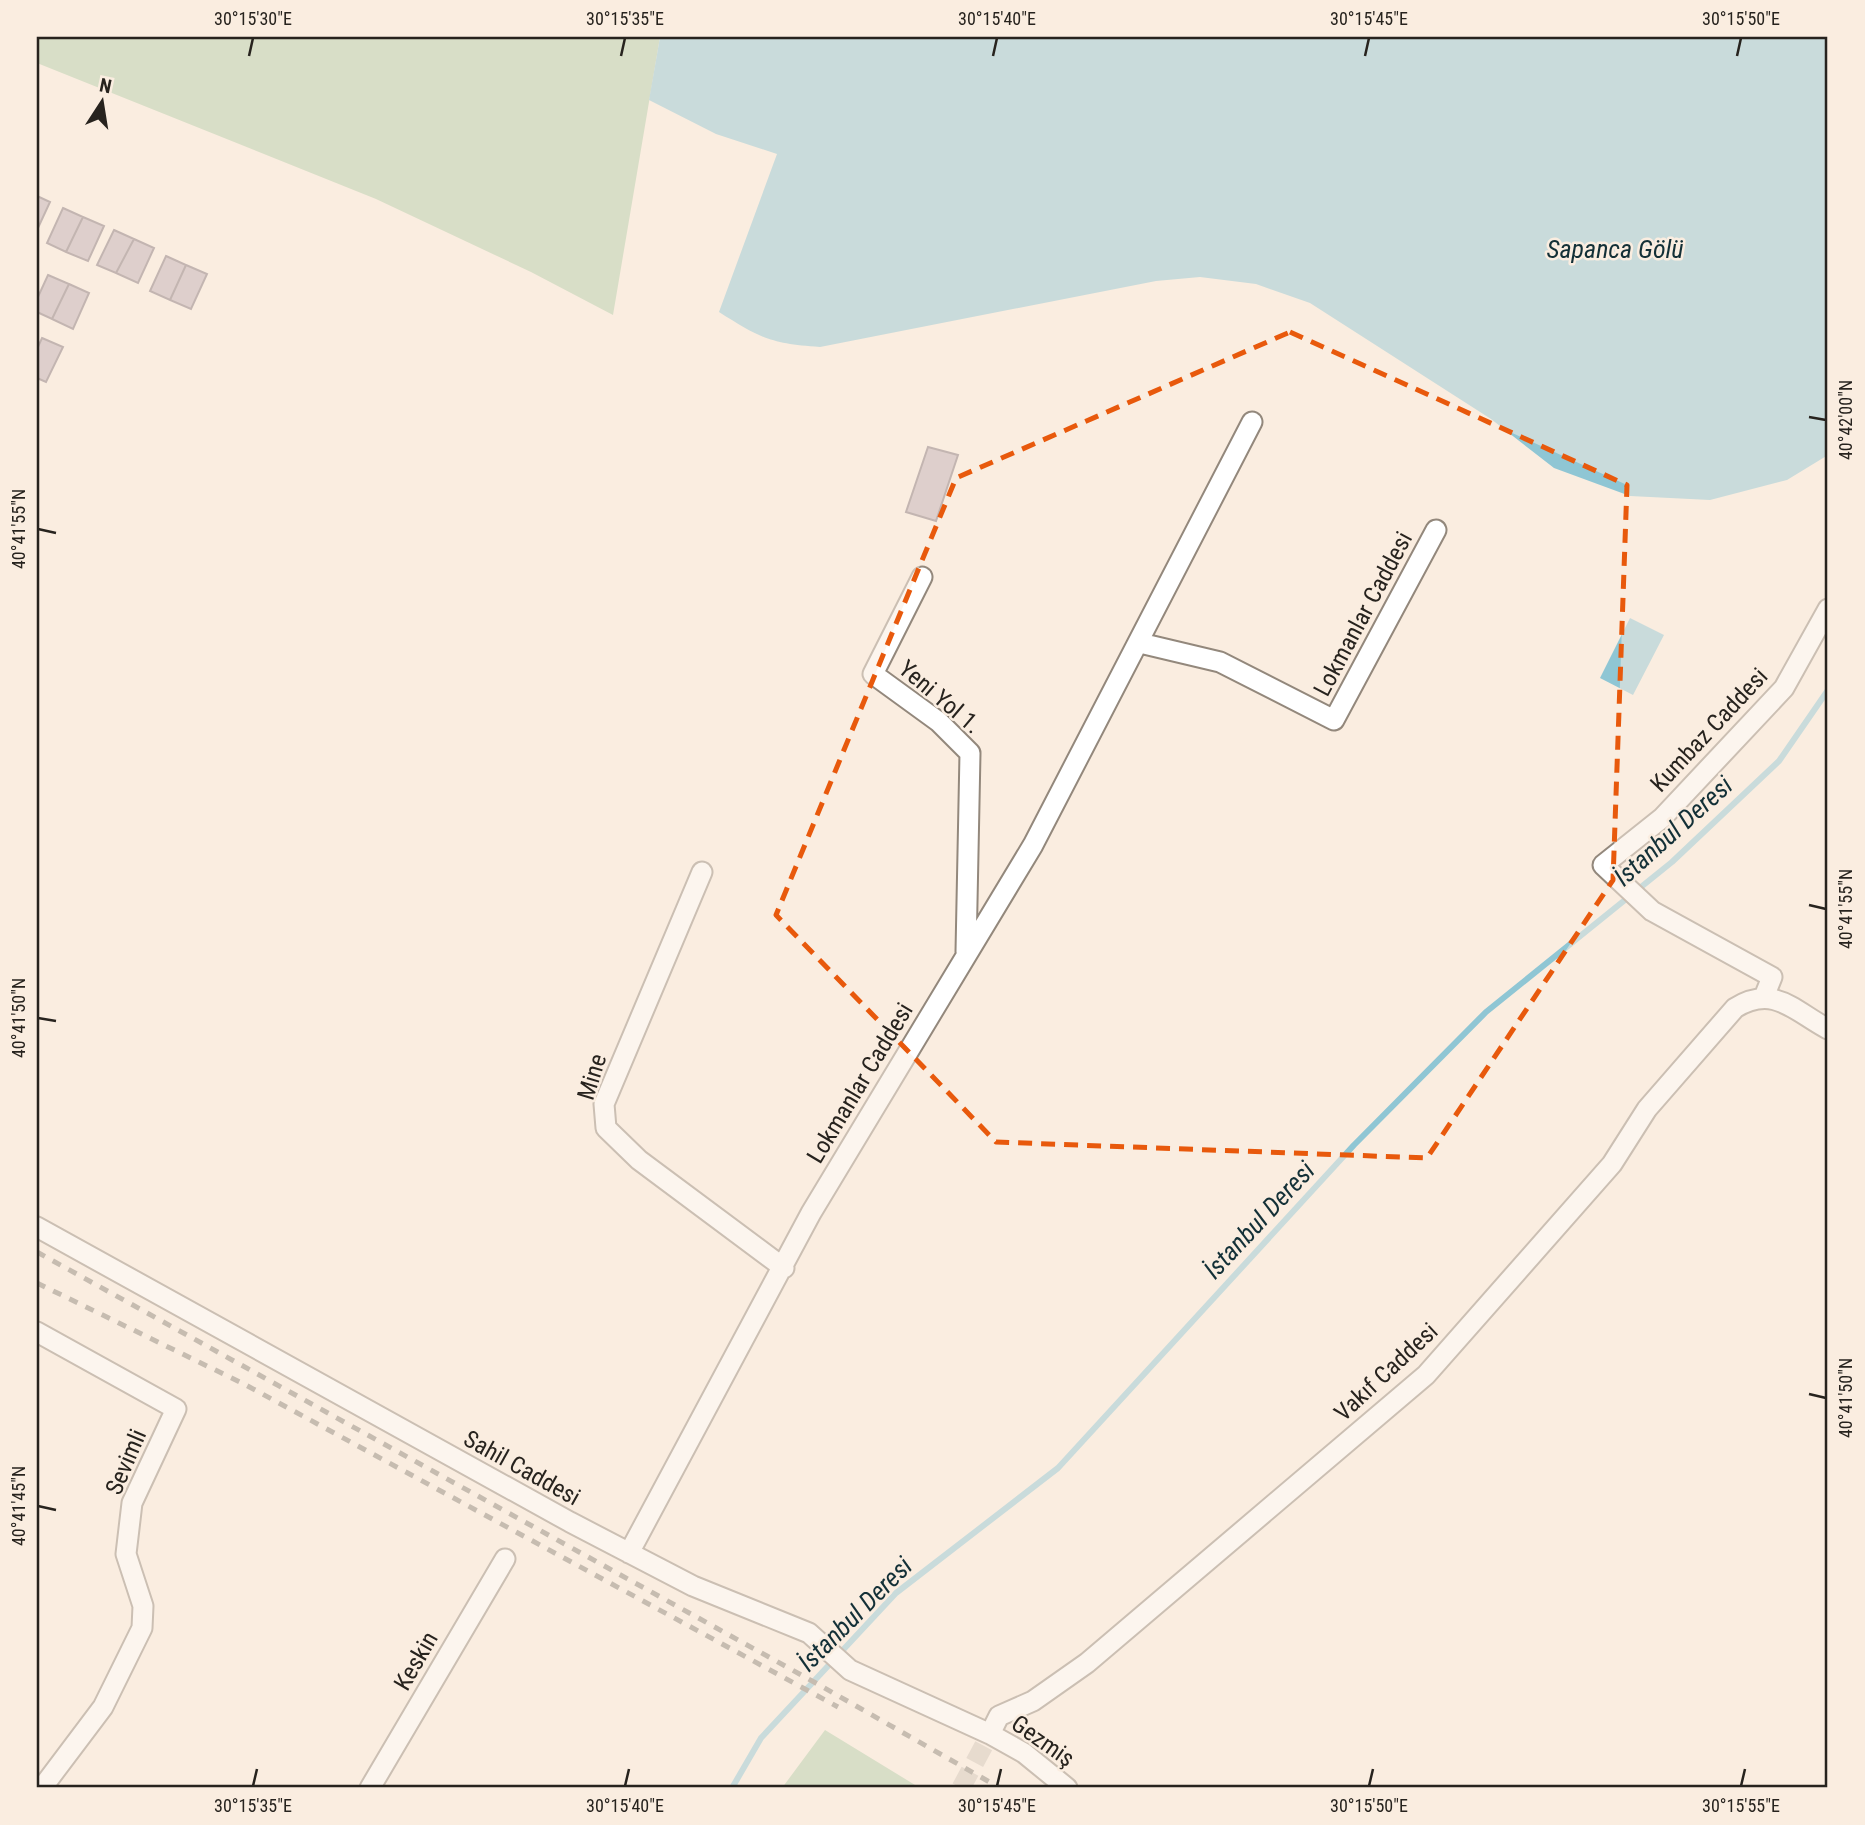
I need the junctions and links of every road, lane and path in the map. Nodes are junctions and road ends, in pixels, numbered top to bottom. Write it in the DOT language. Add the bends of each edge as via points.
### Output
graph roads {
  1 [pos="1252,422"];
  2 [pos="1436,530"];
  3 [pos="922,577"];
  4 [pos="1828,609"];
  5 [pos="1140,643"];
  6 [pos="702,872"];
  7 [pos="966,953"];
  8 [pos="1764,997"];
  9 [pos="1828,1029"];
  10 [pos="37,1227"];
  11 [pos="784,1268"];
  12 [pos="37,1332"];
  13 [pos="629,1553"];
  14 [pos="505,1559"];
  15 [pos="990,1734"];
  16 [pos="42,1788"];
  17 [pos="370,1788"];
  18 [pos="1067,1788"];
  1 -- 5 [label="street, Lokmanlar Caddesi"];
  2 -- 5 [label="street, Lokmanlar Caddesi" via="1334,720 1220,662"];
  3 -- 7 [label="street, Yeni Yol 1." via="873,674 939,722 970,753"];
  4 -- 8 [label="street, Kumbaz Caddesi" via="1784,688 1662,818 1603,864 1652,911 1772,977"];
  5 -- 7 [label="street, Lokmanlar Caddesi" via="1033,845"];
  6 -- 11 [label="street, Mine" via="604,1104 606,1128 639,1160"];
  7 -- 11 [label="street, Lokmanlar Caddesi" via="811,1213"];
  8 -- 9 [label="street" via="1780,1001"];
  8 -- 15 [label="street, Vakıf Caddesi" via="1749,1000 1723,1019 1647,1110 1612,1164 1426,1374 1087,1663 1033,1701 999,1716"];
  10 -- 13 [label="street, Sahil Caddesi"];
  11 -- 13 [label="street, Lokmanlar Caddesi"];
  12 -- 16 [label="street, Sevimli" via="176,1409 132,1503 126,1554 143,1606 142,1628 103,1707"];
  13 -- 15 [label="street, Sahil Caddesi" via="693,1586 808,1633 850,1670"];
  14 -- 17 [label="street, Keskin"];
  15 -- 18 [label="street, Gezmiş" via="1024,1753"];
}
